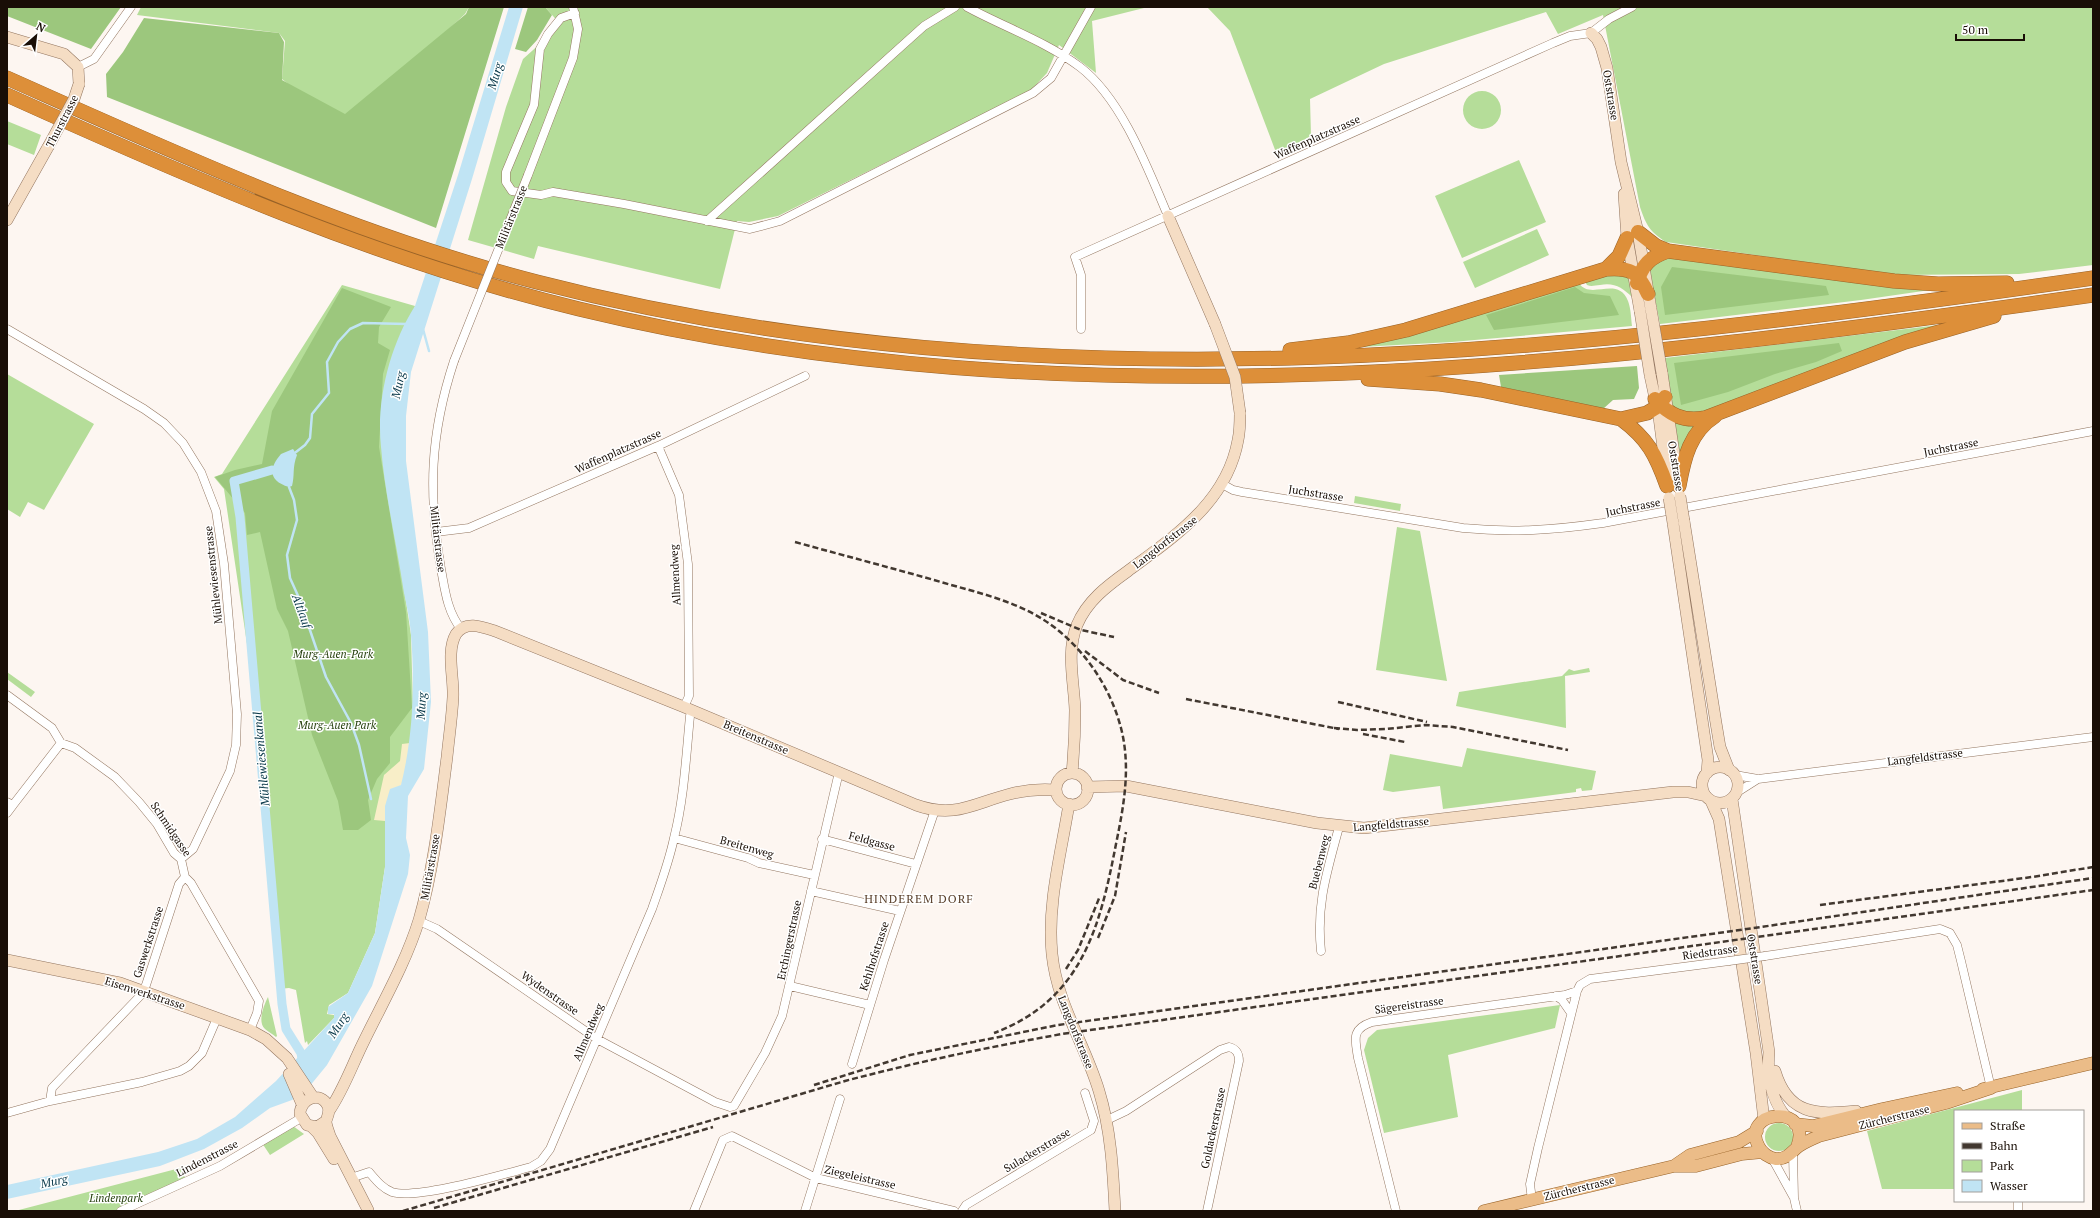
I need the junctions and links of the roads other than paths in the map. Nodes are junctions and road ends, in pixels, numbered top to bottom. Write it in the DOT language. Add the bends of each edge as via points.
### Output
graph roads {
  1 [pos="131,7"];
  2 [pos="955,7"];
  3 [pos="967,7"];
  4 [pos="1091,7"];
  5 [pos="1632,7"];
  6 [pos="574,10"];
  7 [pos="1591,33"];
  8 [pos="7,37"];
  9 [pos="1064,56"];
  10 [pos="78,67"];
  11 [pos="7,78"];
  12 [pos="7,96"];
  13 [pos="1168,216"];
  14 [pos="7,220"];
  15 [pos="707,221"];
  16 [pos="1632,235"];
  17 [pos="1668,251"];
  18 [pos="1606,269"];
  19 [pos="1638,275"];
  20 [pos="2093,278"];
  21 [pos="2073,281"];
  22 [pos="1648,294"];
  23 [pos="2093,295"];
  24 [pos="2056,300"];
  25 [pos="1645,310"];
  26 [pos="7,329"];
  27 [pos="1081,329"];
  28 [pos="1225,359"];
  29 [pos="1284,375"];
  30 [pos="805,376"];
  31 [pos="1661,404"];
  32 [pos="1720,412"];
  33 [pos="1620,419"];
  34 [pos="2093,431"];
  35 [pos="658,446"];
  36 [pos="1222,484"];
  37 [pos="1674,492"];
  38 [pos="1679,522"];
  39 [pos="436,532"];
  40 [pos="460,629"];
  41 [pos="7,695"];
  42 [pos="688,709"];
  43 [pos="2093,737"];
  44 [pos="61,743"];
  45 [pos="838,772"];
  46 [pos="1072,773"];
  47 [pos="1732,773"];
  48 [pos="1705,776"];
  49 [pos="1758,779"];
  50 [pos="1087,787"];
  51 [pos="1056,790"];
  52 [pos="1673,792"];
  53 [pos="1734,796"];
  54 [pos="1709,799"];
  55 [pos="10,804"];
  56 [pos="1069,804"];
  57 [pos="935,810"];
  58 [pos="7,813"];
  59 [pos="1339,827"];
  60 [pos="674,838"];
  61 [pos="822,839"];
  62 [pos="181,859"];
  63 [pos="916,864"];
  64 [pos="814,875"];
  65 [pos="185,877"];
  66 [pos="810,891"];
  67 [pos="900,911"];
  68 [pos="419,921"];
  69 [pos="1321,951"];
  70 [pos="7,960"];
  71 [pos="146,984"];
  72 [pos="790,986"];
  73 [pos="1577,991"];
  74 [pos="1556,996"];
  75 [pos="870,1004"];
  76 [pos="1571,1013"];
  77 [pos="217,1018"];
  78 [pos="250,1030"];
  79 [pos="597,1039"];
  80 [pos="1769,1052"];
  81 [pos="285,1060"];
  82 [pos="2093,1063"];
  83 [pos="852,1064"];
  84 [pos="348,1073"];
  85 [pos="1991,1088"];
  86 [pos="1085,1093"];
  87 [pos="315,1097"];
  88 [pos="840,1099"];
  89 [pos="50,1101"];
  90 [pos="302,1103"];
  91 [pos="737,1103"];
  92 [pos="1882,1108"];
  93 [pos="7,1113"];
  94 [pos="328,1116"];
  95 [pos="1786,1116"];
  96 [pos="301,1118"];
  97 [pos="1107,1120"];
  98 [pos="1764,1120"];
  99 [pos="1795,1124"];
  100 [pos="312,1127"];
  101 [pos="1757,1131"];
  102 [pos="1795,1150"];
  103 [pos="1767,1155"];
  104 [pos="1674,1166"];
  105 [pos="349,1175"];
  106 [pos="816,1178"];
  107 [pos="1794,1198"];
  108 [pos="1526,1204"];
  109 [pos="922,1207"];
  110 [pos="368,1210"];
  111 [pos="121,1211"];
  112 [pos="694,1211"];
  113 [pos="805,1211"];
  114 [pos="954,1211"];
  115 [pos="962,1211"];
  116 [pos="1115,1211"];
  117 [pos="1207,1211"];
  118 [pos="1396,1211"];
  119 [pos="1484,1211"];
  120 [pos="1797,1211"];
  1 -- 10 [label="street" via="94,59"];
  2 -- 15 [label="street" via="924,26"];
  3 -- 9 [label="street"];
  4 -- 9 [label="street"];
  5 -- 7 [label="street, Waffenplatzstrasse" via="1609,19"];
  6 -- 15 [label="street" via="561,18 540,49 536,99 506,172 508,187 512,191 541,195 553,192"];
  6 -- 39 [label="street, Militärstrasse, bridge" via="578,29 573,58 454,361 442,399 433,455 433,511"];
  7 -- 13 [label="street, Waffenplatzstrasse" via="1570,36 1553,43"];
  7 -- 16 [label="street, Oststrasse" via="1602,47 1607,68"];
  8 -- 10 [label="street" via="64,54"];
  9 -- 13 [label="street" via="1099,84 1115,106"];
  9 -- 15 [label="street" via="1051,78 1033,93 780,221 750,229"];
  10 -- 14 [label="street, Thurstrasse, bridge" via="78,84 74,100"];
  11 -- 28 [label="highway" via="214,169 348,222 532,281 625,303 726,323 918,348 1113,359"];
  12 -- 29 [label="highway" via="215,187 341,236 459,277 625,320 771,346 922,365 1056,373"];
  13 -- 27 [label="street, Waffenplatzstrasse" via="1075,257 1081,275"];
  13 -- 36 [label="street, Langdorfstrasse, bridge" via="1235,377 1240,413 1238,440 1234,458"];
  16 -- 17 [label="highway"];
  16 -- 18 [label="highway" via="1619,256"];
  16 -- 19 [label="street, Oststrasse"];
  17 -- 19 [label="highway" via="1655,256"];
  17 -- 21 [label="highway" via="1915,283"];
  18 -- 19 [label="highway" via="1624,269"];
  18 -- 28 [label="highway" via="1388,335 1348,343"];
  19 -- 22 [label="highway"];
  19 -- 25 [label="street, Oststrasse"];
  20 -- 21 [label="highway"];
  21 -- 28 [label="highway" via="1823,314 1598,339 1417,353"];
  22 -- 25 [label="street, Oststrasse"];
  23 -- 24 [label="highway"];
  24 -- 29 [label="highway" via="1839,329 1599,355 1426,369"];
  24 -- 32 [label="highway" via="1905,342"];
  25 -- 31 [label="street, Oststrasse, bridge" via="1650,375"];
  25 -- 31 [label="street, Oststrasse, bridge" via="1662,373"];
  26 -- 62 [label="street, Mühlewiesenstrasse" via="164,423 183,443 201,472 216,511 225,571 237,714 236,745 222,791 193,849"];
  29 -- 33 [label="highway" via="1454,386"];
  30 -- 35 [label="street, Waffenplatzstrasse"];
  31 -- 32 [label="highway" via="1679,417 1691,419"];
  31 -- 33 [label="highway" via="1647,414"];
  31 -- 37 [label="street, Oststrasse" via="1666,464"];
  32 -- 37 [label="highway" via="1706,422 1690,442"];
  33 -- 37 [label="highway" via="1638,432 1652,449"];
  34 -- 36 [label="street, Juchstrasse" via="1603,523 1553,530 1497,531 1463,528 1242,492"];
  35 -- 39 [label="street, Waffenplatzstrasse" via="468,528"];
  35 -- 42 [label="street, Allmendweg" via="679,495 688,564"];
  36 -- 46 [label="street, Langdorfstrasse" via="1199,514 1181,531 1101,592 1079,621 1072,646 1075,710"];
  37 -- 38 [label="street, Oststrasse, bridge"];
  38 -- 47 [label="street, Oststrasse" via="1720,747"];
  38 -- 48 [label="street, Oststrasse" via="1708,760"];
  39 -- 40 [label="street, Militärstrasse" via="448,605"];
  40 -- 42 [label="street, Breitenstrasse" via="472,626 495,631"];
  40 -- 68 [label="street, Militärstrasse" via="452,643 453,696 449,741 430,873"];
  41 -- 44 [label="street" via="52,728"];
  42 -- 45 [label="street, Breitenstrasse"];
  42 -- 60 [label="street, Allmendweg" via="690,716 680,810"];
  43 -- 49 [label="street, Langfeldstrasse"];
  44 -- 55 [label="street"];
  44 -- 62 [label="street, Schmidgasse" via="75,748 121,782 157,824 174,854"];
  45 -- 57 [label="street, Breitenstrasse" via="916,805"];
  45 -- 61 [label="street, Erchingerstrasse"];
  46 -- 50 [label="street" via="1081,776"];
  46 -- 51 [label="street" via="1062,776"];
  47 -- 48 [label="street" via="1718,768"];
  47 -- 49 [label="street, Langfeldstrasse"];
  47 -- 53 [label="street" via="1738,784"];
  48 -- 52 [label="street, Langfeldstrasse" via="1698,782"];
  48 -- 54 [label="street" via="1702,788"];
  49 -- 53 [label="street, Langfeldstrasse"];
  50 -- 56 [label="street" via="1082,800"];
  50 -- 59 [label="street, Langfeldstrasse" via="1126,786"];
  51 -- 56 [label="street" via="1059,798"];
  51 -- 57 [label="street, Breitenstrasse" via="1019,791 960,811"];
  52 -- 54 [label="street, Langfeldstrasse" via="1688,792"];
  52 -- 59 [label="street, Langfeldstrasse" via="1383,827"];
  53 -- 54 [label="street" via="1722,803"];
  53 -- 80 [label="street, Oststrasse"];
  54 -- 98 [label="street, Oststrasse" via="1720,826 1756,1053"];
  55 -- 58 [label="street"];
  56 -- 97 [label="street, Langdorfstrasse" via="1050,920 1052,955 1060,995 1090,1066"];
  57 -- 63 [label="street, Kehlhofstrasse"];
  59 -- 69 [label="street, Buebenweg" via="1323,886 1318,925"];
  60 -- 64 [label="street, Breitenweg" via="759,863"];
  60 -- 79 [label="street, Allmendweg" via="652,909"];
  61 -- 63 [label="street, Feldgasse"];
  61 -- 64 [label="street, Erchingerstrasse"];
  62 -- 65 [label="street, Schmidgasse"];
  63 -- 67 [label="street, Kehlhofstrasse"];
  64 -- 66 [label="street, Erchingerstrasse"];
  65 -- 71 [label="street, Gaswerkstrasse" via="179,884"];
  65 -- 78 [label="street, Schmidgasse" via="191,883 259,1001"];
  66 -- 67 [label="street"];
  66 -- 72 [label="street, Erchingerstrasse"];
  67 -- 75 [label="street, Kehlhofstrasse"];
  68 -- 79 [label="street, Wydenstrasse" via="437,929"];
  68 -- 84 [label="street, Militärstrasse"];
  70 -- 71 [label="street, Eisenwerkstrasse" via="114,982"];
  71 -- 77 [label="street, Eisenwerkstrasse"];
  71 -- 89 [label="street, Gaswerkstrasse" via="52,1088"];
  72 -- 75 [label="street"];
  72 -- 91 [label="street, Erchingerstrasse" via="782,1016 771,1042"];
  73 -- 74 [label="street, Sägereistrasse"];
  73 -- 76 [label="street"];
  73 -- 85 [label="street, Riedstrasse, bridge" via="1580,985 1590,979 1940,930 1950,933 1957,945"];
  74 -- 76 [label="street"];
  74 -- 118 [label="street, Sägereistrasse" via="1372,1022 1363,1025 1357,1031 1355,1040 1358,1058"];
  75 -- 83 [label="street, Kehlhofstrasse"];
  76 -- 108 [label="street"];
  77 -- 78 [label="street, Eisenwerkstrasse"];
  77 -- 89 [label="street" via="202,1053 180,1071 142,1082"];
  78 -- 81 [label="street, Eisenwerkstrasse" via="275,1046"];
  79 -- 91 [label="street, Wydenstrasse" via="715,1102 730,1107"];
  79 -- 105 [label="street, Allmendweg" via="550,1149 541,1161 531,1167 485,1179 406,1194 383,1187 369,1172"];
  80 -- 92 [label="street" via="1782,1090 1798,1106 1815,1113 1831,1114"];
  80 -- 95 [label="street, Oststrasse" via="1768,1066 1775,1101"];
  81 -- 87 [label="street, Eisenwerkstrasse"];
  81 -- 90 [label="street, Eisenwerkstrasse"];
  82 -- 85 [label="main road, Zürcherstrasse"];
  84 -- 87 [label="street, Militärstrasse" via="334,1091"];
  84 -- 94 [label="street, Militärstrasse" via="340,1095"];
  85 -- 92 [label="main road, Zürcherstrasse"];
  85 -- 102 [label="main road, Zürcherstrasse" via="1946,1103 1818,1136"];
  86 -- 115 [label="street, Sulackerstrasse" via="1094,1121 1091,1130 966,1205"];
  87 -- 90 [label="street"];
  87 -- 94 [label="street" via="327,1104"];
  88 -- 106 [label="street"];
  89 -- 93 [label="street"];
  90 -- 96 [label="street"];
  92 -- 99 [label="main road, Zürcherstrasse" via="1813,1126"];
  94 -- 100 [label="street" via="320,1126"];
  94 -- 105 [label="street" via="330,1136"];
  95 -- 98 [label="main road" via="1772,1116"];
  95 -- 99 [label="main road"];
  96 -- 100 [label="street"];
  96 -- 111 [label="street, Lindenstrasse" via="220,1166"];
  97 -- 116 [label="street, Langdorfstrasse"];
  97 -- 117 [label="street, Goldackerstrasse" via="1126,1111 1220,1050 1229,1047 1236,1050 1239,1061"];
  98 -- 101 [label="main road"];
  99 -- 102 [label="main road" via="1799,1133"];
  100 -- 105 [label="street" via="339,1166"];
  101 -- 103 [label="main road" via="1757,1143"];
  101 -- 104 [label="main road, Zürcherstrasse" via="1739,1142 1690,1155"];
  102 -- 103 [label="main road" via="1783,1158"];
  102 -- 107 [label="street"];
  103 -- 104 [label="main road, Zürcherstrasse" via="1742,1154 1696,1166"];
  103 -- 107 [label="street"];
  104 -- 108 [label="main road, Zürcherstrasse"];
  105 -- 110 [label="street"];
  106 -- 109 [label="street, Ziegeleistrasse"];
  106 -- 112 [label="street, Ziegeleistrasse" via="747,1141 727,1137 723,1140 713,1162 699,1204"];
  106 -- 113 [label="street"];
  107 -- 120 [label="street"];
  108 -- 119 [label="main road, Zürcherstrasse"];
  109 -- 114 [label="street, Ziegeleistrasse"];
}
